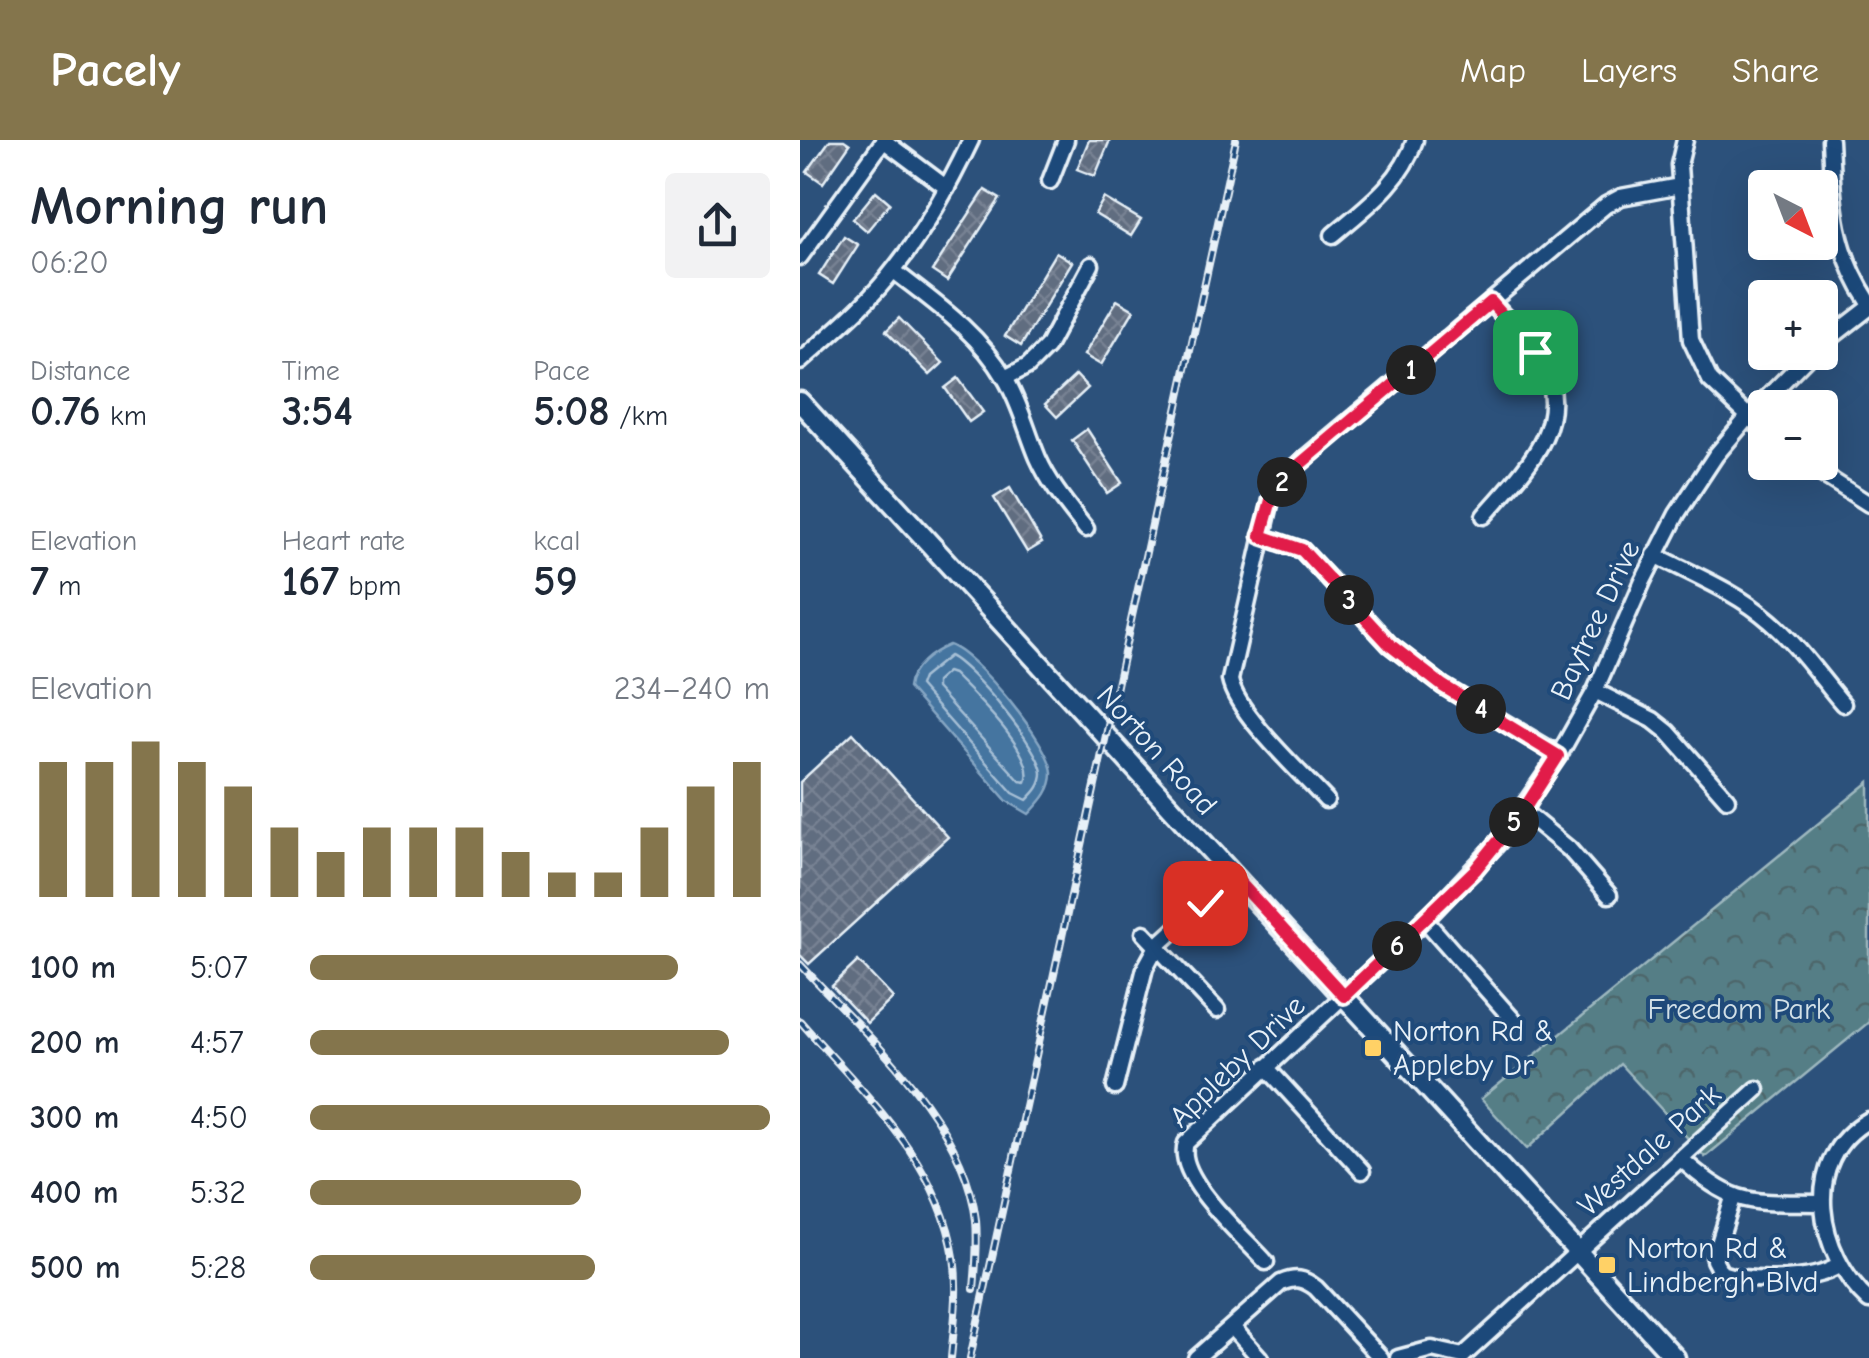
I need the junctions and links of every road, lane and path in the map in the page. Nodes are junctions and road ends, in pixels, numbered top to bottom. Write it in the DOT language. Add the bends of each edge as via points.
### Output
graph roads {
  1 [pos="884,140"];
  2 [pos="971,140"];
  3 [pos="1066,140"];
  4 [pos="1414,140"];
  5 [pos="1684,140"];
  6 [pos="1830,140"];
  7 [pos="1050,181"];
  8 [pos="1680,186"];
  9 [pos="948,188"];
  10 [pos="1333,235"];
  11 [pos="800,257"];
  12 [pos="1091,265"];
  13 [pos="894,271"];
  14 [pos="1491,302"];
  15 [pos="1869,305"];
  16 [pos="1838,331"];
  17 [pos="800,362"];
  18 [pos="1794,370"];
  19 [pos="1006,378"];
  20 [pos="1775,390"];
  21 [pos="800,402"];
  22 [pos="1748,417"];
  23 [pos="1831,480"];
  24 [pos="1869,504"];
  25 [pos="1484,516"];
  26 [pos="1086,529"];
  27 [pos="1261,536"];
  28 [pos="1655,555"];
  29 [pos="1595,692"];
  30 [pos="1843,704"];
  31 [pos="1558,756"];
  32 [pos="1726,799"];
  33 [pos="1326,800"];
  34 [pos="1523,811"];
  35 [pos="1234,876"];
  36 [pos="1609,895"];
  37 [pos="1425,920"];
  38 [pos="1144,933"];
  39 [pos="1157,946"];
  40 [pos="1344,996"];
  41 [pos="1217,1010"];
  42 [pos="1514,1021"];
  43 [pos="1266,1066"];
  44 [pos="1115,1087"];
  45 [pos="1758,1089"];
  46 [pos="1869,1120"];
  47 [pos="1680,1158"];
  48 [pos="1362,1171"];
  49 [pos="1733,1198"];
  50 [pos="1821,1204"];
  51 [pos="1577,1252"];
  52 [pos="1266,1262"];
  53 [pos="1838,1266"];
  54 [pos="1869,1301"];
  55 [pos="1232,1327"];
  56 [pos="1463,1357"];
  57 [pos="1196,1358"];
  58 [pos="1260,1358"];
  59 [pos="1381,1358"];
  60 [pos="1398,1358"];
  61 [pos="1674,1358"];
  1 -- 9 [label="street"];
  1 -- 11 [label="street"];
  2 -- 9 [label="street"];
  3 -- 7 [label="street"];
  4 -- 10 [label="street" via="1389,186"];
  5 -- 8 [label="street"];
  6 -- 15 [label="street" via="1838,242"];
  8 -- 14 [label="street" via="1606,206"];
  8 -- 22 [label="street" via="1691,340 1710,380"];
  9 -- 13 [label="street"];
  12 -- 19 [label="street" via="1039,356"];
  13 -- 17 [label="street"];
  13 -- 19 [label="street" via="963,324"];
  14 -- 25 [label="street" via="1542,364 1552,390 1552,418 1542,445"];
  14 -- 27 [label="street" via="1286,476"];
  15 -- 16 [label="street"];
  18 -- 20 [label="street, Baytree Drive"];
  19 -- 26 [label="street" via="1039,461"];
  21 -- 35 [label="main road, Norton Road"];
  22 -- 28 [label="street, Baytree Drive"];
  23 -- 24 [label="street"];
  27 -- 31 [label="street" via="1302,550 1390,645"];
  27 -- 33 [label="street" via="1232,692"];
  28 -- 29 [label="street, Baytree Drive"];
  28 -- 30 [label="street" via="1768,619"];
  29 -- 31 [label="street, Baytree Drive"];
  29 -- 32 [label="street" via="1668,732"];
  31 -- 34 [label="street, Baytree Drive"];
  34 -- 36 [label="street"];
  34 -- 37 [label="street, Baytree Drive"];
  35 -- 39 [label="street"];
  35 -- 40 [label="main road, Norton Road"];
  37 -- 40 [label="street, Baytree Drive"];
  37 -- 42 [label="street"];
  38 -- 39 [label="street"];
  39 -- 41 [label="street"];
  39 -- 44 [label="street" via="1144,968"];
  40 -- 43 [label="street, Appleby Drive"];
  40 -- 51 [label="main road, Norton Road"];
  43 -- 48 [label="street"];
  43 -- 52 [label="street, Appleby Drive" via="1196,1131 1183,1157 1197,1186"];
  45 -- 47 [label="street, Westdale Park"];
  46 -- 50 [label="street" via="1832,1160"];
  47 -- 49 [label="street"];
  47 -- 51 [label="street, Westdale Park"];
  49 -- 50 [label="street"];
  49 -- 53 [label="street" via="1714,1260 1721,1273 1792,1279"];
  50 -- 53 [label="street"];
  51 -- 56 [label="street, Westdale Park"];
  51 -- 61 [label="main road, Norton Road"];
  53 -- 54 [label="street"];
  55 -- 57 [label="street"];
  55 -- 58 [label="street"];
  55 -- 59 [label="street" via="1281,1283 1306,1280"];
  56 -- 60 [label="street" via="1432,1349"];
}
